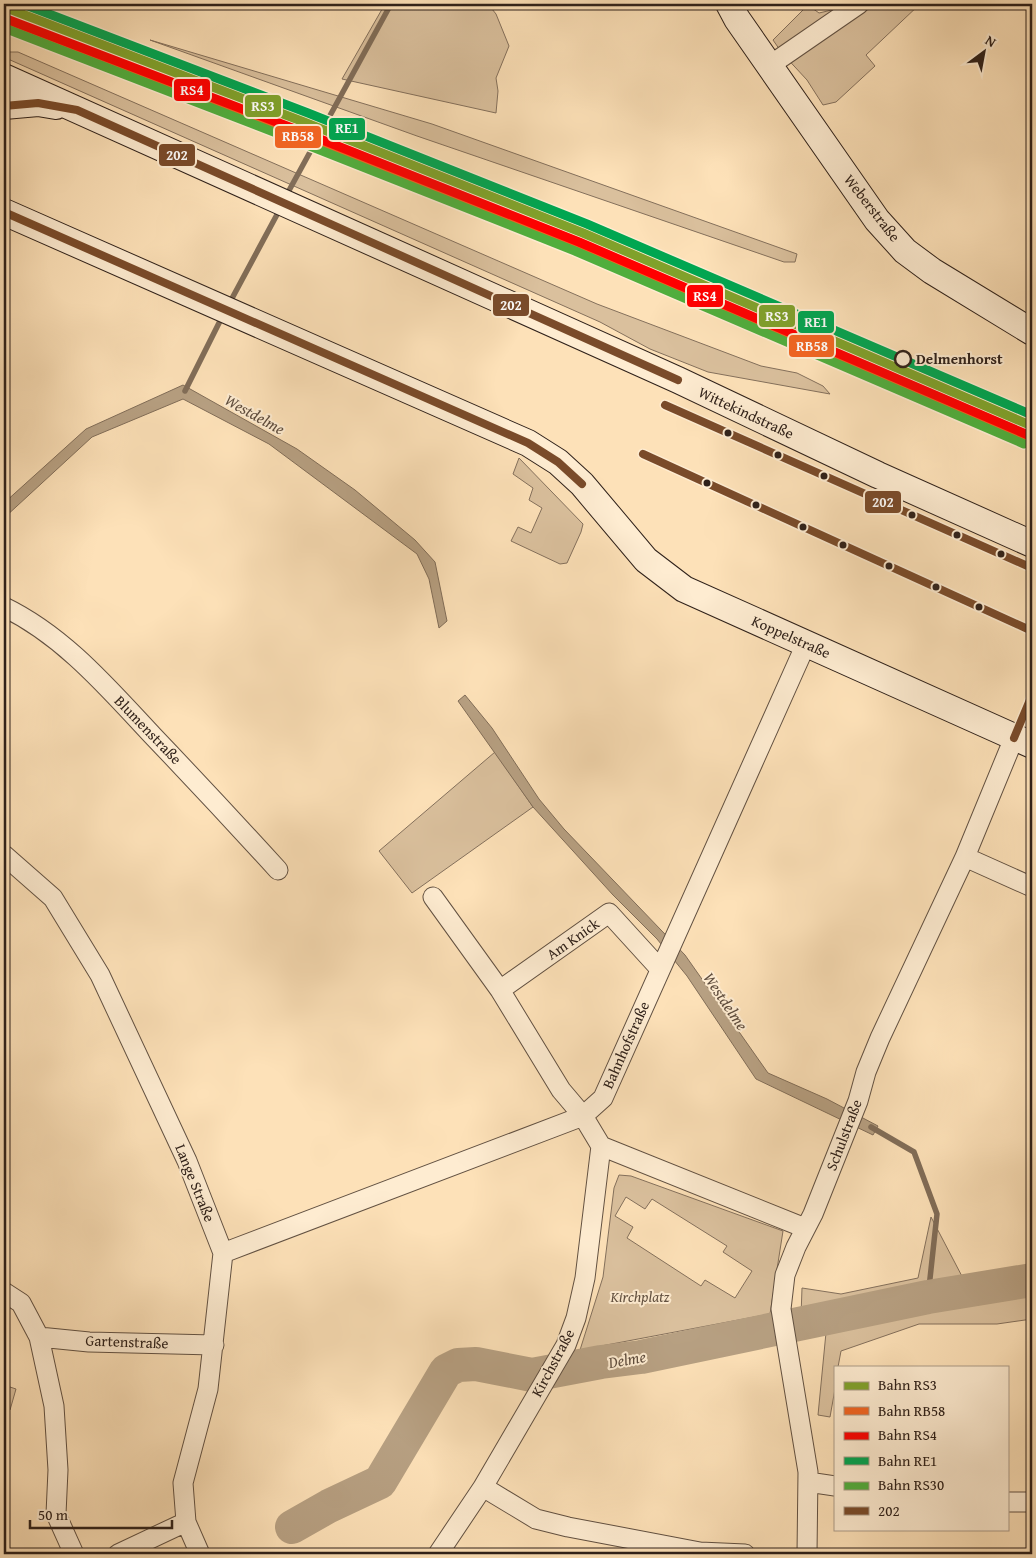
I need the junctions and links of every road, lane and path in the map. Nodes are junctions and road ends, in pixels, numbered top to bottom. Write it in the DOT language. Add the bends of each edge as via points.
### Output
graph roads {
  1 [pos="729,4"];
  2 [pos="859,4"];
  3 [pos="769,66"];
  4 [pos="4,76"];
  5 [pos="4,106"];
  6 [pos="77,110"];
  7 [pos="4,212"];
  8 [pos="1032,332"];
  9 [pos="1032,544"];
  10 [pos="4,607"];
  11 [pos="806,644"];
  12 [pos="1023,741"];
  13 [pos="4,855"];
  14 [pos="965,858"];
  15 [pos="278,870"];
  16 [pos="1032,887"];
  17 [pos="433,897"];
  18 [pos="662,963"];
  19 [pos="500,990"];
  20 [pos="583,1116"];
  21 [pos="601,1146"];
  22 [pos="806,1228"];
  23 [pos="223,1253"];
  24 [pos="4,1292"];
  25 [pos="39,1337"];
  26 [pos="214,1345"];
  27 [pos="808,1482"];
  28 [pos="834,1486"];
  29 [pos="482,1487"];
  30 [pos="1008,1502"];
  31 [pos="1032,1502"];
  32 [pos="186,1522"];
  33 [pos="440,1551"];
  34 [pos="74,1554"];
  35 [pos="118,1554"];
  36 [pos="200,1554"];
  37 [pos="745,1554"];
  38 [pos="807,1554"];
  1 -- 3 [label="street, Weberstraße"];
  2 -- 3 [label="street"];
  3 -- 8 [label="street, Weberstraße" via="878,220 905,251"];
  4 -- 6 [label="street, Wittekindstraße"];
  5 -- 6 [label="street, Wittekindstraße" via="38,103"];
  6 -- 9 [label="street, Wittekindstraße"];
  7 -- 11 [label="street, Koppelstraße" via="528,443 558,462 582,484 646,560 684,589"];
  10 -- 15 [label="street, Blumenstraße" via="28,619 66,647 123,703"];
  11 -- 12 [label="street, Koppelstraße"];
  11 -- 18 [label="street, Bahnhofstraße"];
  12 -- 14 [label="street, Schulstraße"];
  13 -- 23 [label="street, Lange Straße" via="53,898 100,975 187,1161"];
  14 -- 16 [label="street"];
  14 -- 22 [label="street, Schulstraße" via="880,1038"];
  17 -- 19 [label="street"];
  18 -- 19 [label="street, Am Knick" via="609,913"];
  18 -- 20 [label="street, Bahnhofstraße" via="603,1098"];
  19 -- 20 [label="street" via="561,1090"];
  20 -- 21 [label="street"];
  20 -- 23 [label="street, Bahnhofstraße"];
  21 -- 22 [label="street"];
  21 -- 29 [label="street, Kirchstraße" via="585,1278 574,1323 551,1372"];
  22 -- 27 [label="street, Schulstraße" via="785,1275 782,1309"];
  23 -- 26 [label="street, Lange Straße"];
  24 -- 25 [label="street" via="21,1303"];
  25 -- 26 [label="street, Gartenstraße" via="90,1342"];
  25 -- 34 [label="street" via="54,1406 58,1470 56,1514"];
  26 -- 32 [label="street, Lange Straße" via="208,1389 184,1482"];
  27 -- 28 [label="street"];
  27 -- 38 [label="street, Schulstraße"];
  29 -- 33 [label="street, Kirchstraße"];
  29 -- 37 [label="street" via="536,1519 700,1552"];
  30 -- 31 [label="street"];
  32 -- 35 [label="street"];
  32 -- 36 [label="street, Lange Straße"];
}
